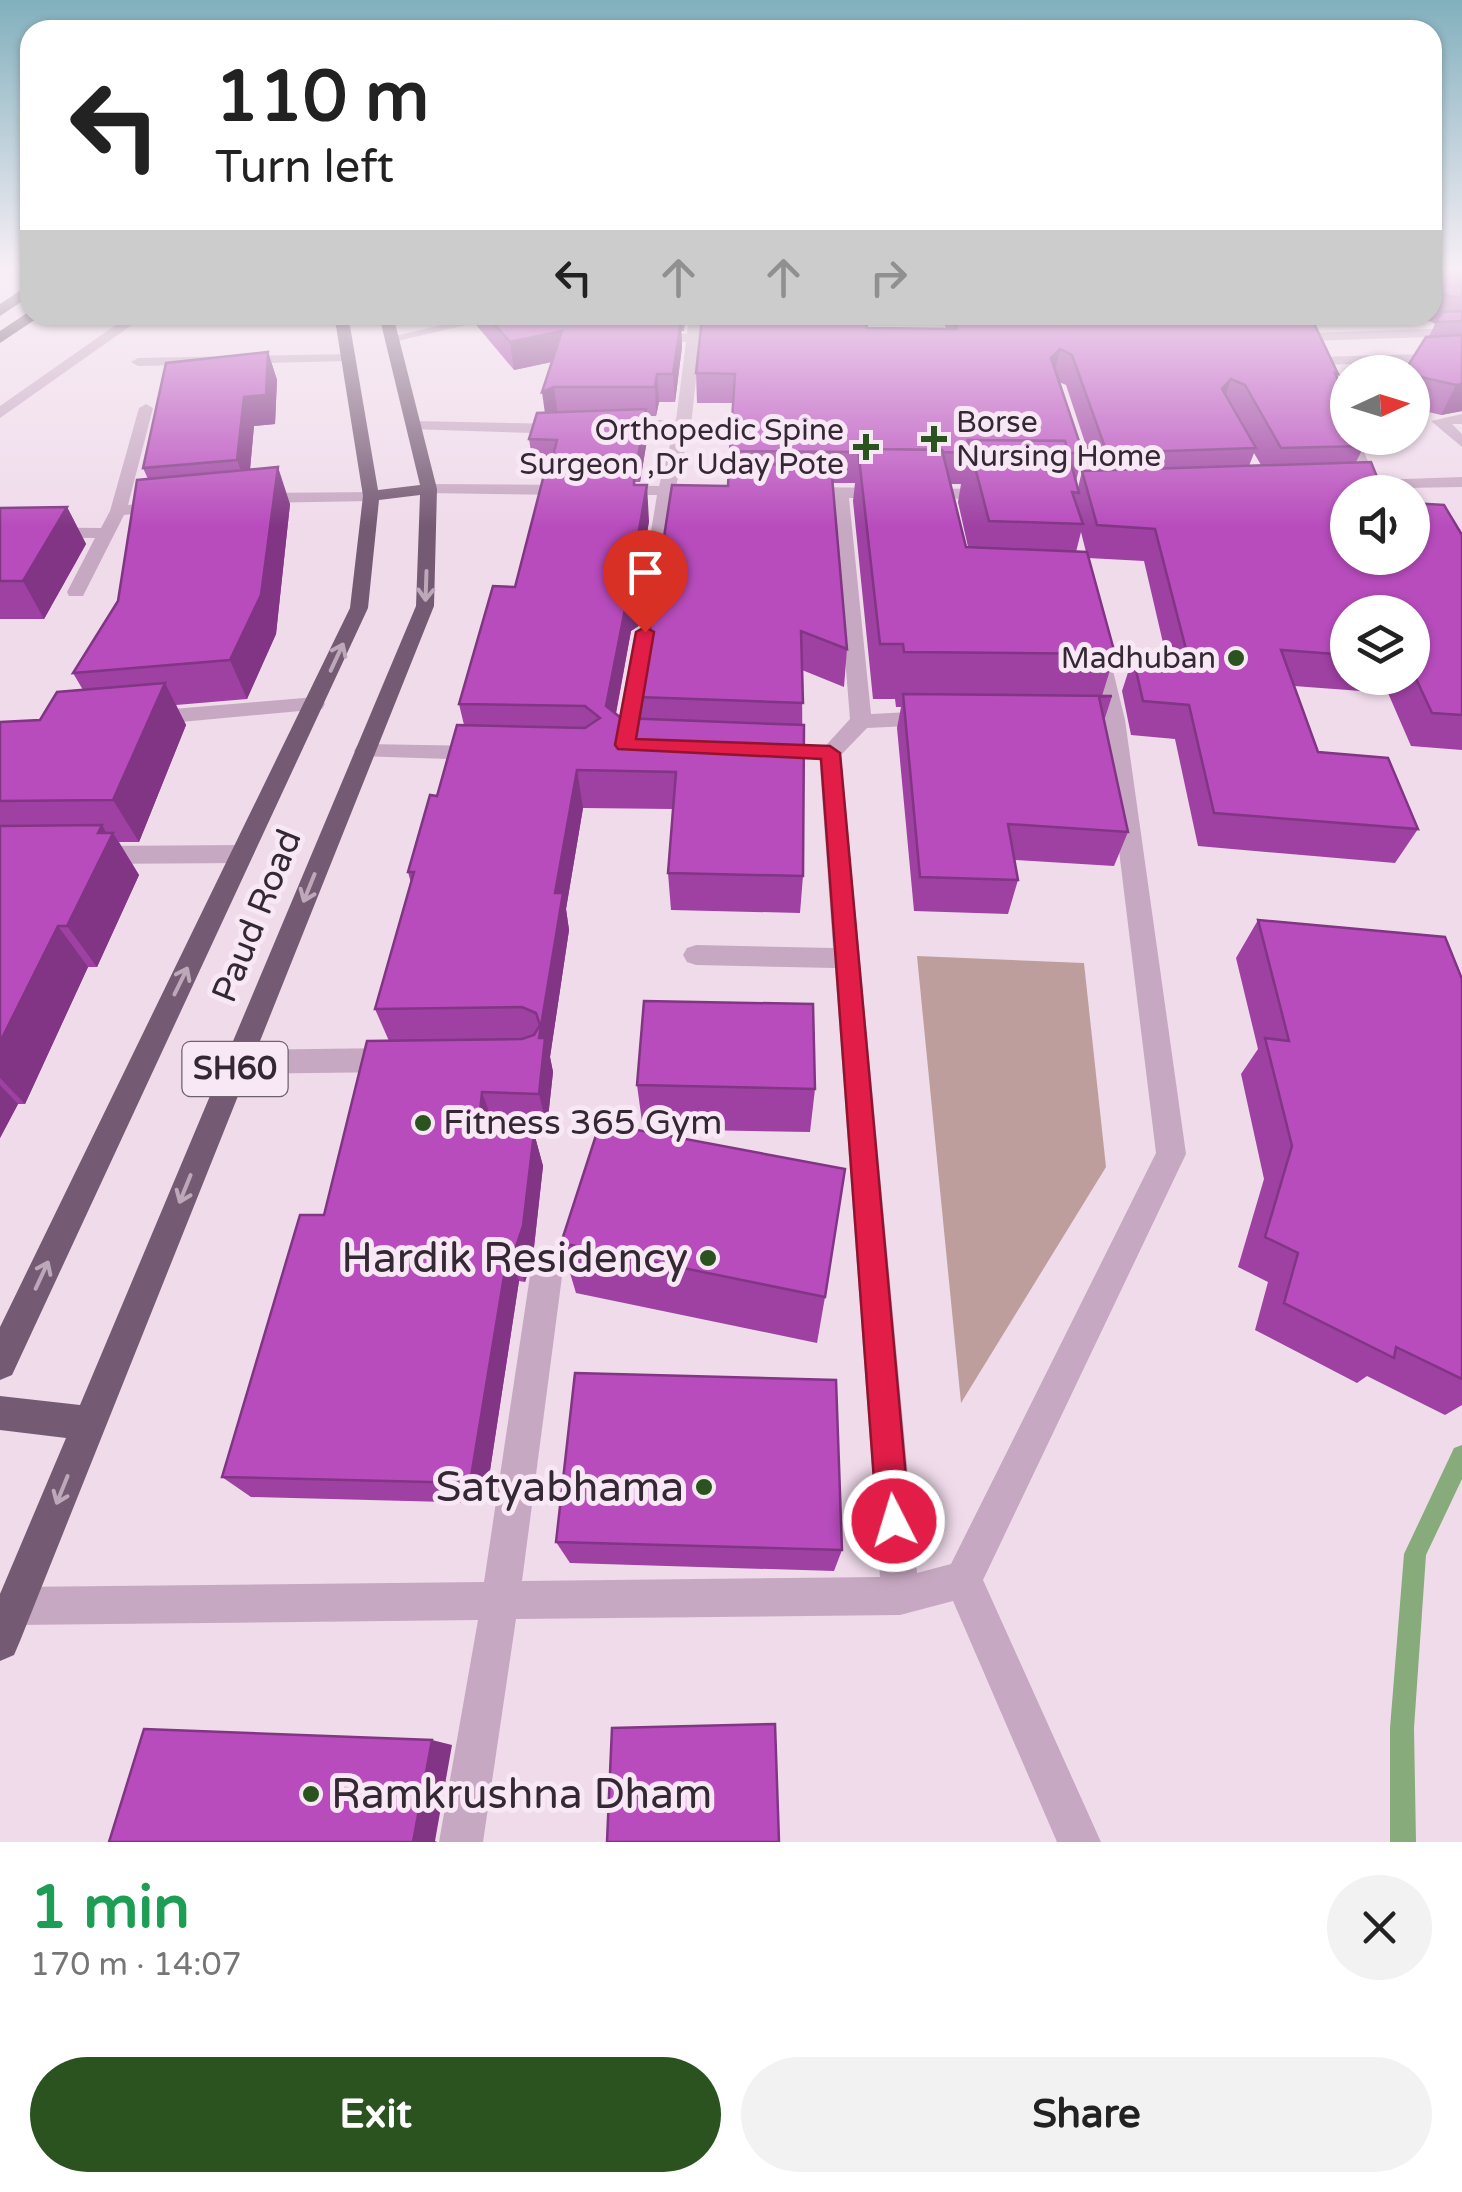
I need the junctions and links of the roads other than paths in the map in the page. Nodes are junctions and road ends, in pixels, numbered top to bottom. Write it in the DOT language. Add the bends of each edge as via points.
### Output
graph roads {
  1 [pos="82,355"];
  2 [pos="347,355"];
  3 [pos="397,355"];
  4 [pos="692,355"];
  5 [pos="1315,355"];
  6 [pos="1462,357"];
  7 [pos="348,358"];
  8 [pos="1318,361"];
  9 [pos="138,362"];
  10 [pos="1326,378"];
  11 [pos="146,408"];
  12 [pos="0,412"];
  13 [pos="1462,419"];
  14 [pos="682,425"];
  15 [pos="414,426"];
  16 [pos="1462,442"];
  17 [pos="1462,482"];
  18 [pos="1430,488"];
  19 [pos="429,489"];
  20 [pos="666,491"];
  21 [pos="724,491"];
  22 [pos="782,492"];
  23 [pos="840,492"];
  24 [pos="1002,494"];
  25 [pos="371,496"];
  26 [pos="233,500"];
  27 [pos="176,506"];
  28 [pos="118,511"];
  29 [pos="0,532"];
  30 [pos="107,533"];
  31 [pos="76,592"];
  32 [pos="1090,616"];
  33 [pos="315,704"];
  34 [pos="962,718"];
  35 [pos="118,721"];
  36 [pos="861,721"];
  37 [pos="662,746"];
  38 [pos="365,751"];
  39 [pos="495,754"];
  40 [pos="242,854"];
  41 [pos="78,855"];
  42 [pos="696,955"];
  43 [pos="847,958"];
  44 [pos="412,1060"];
  45 [pos="238,1062"];
  46 [pos="547,1269"];
  47 [pos="0,1363"];
  48 [pos="0,1412"];
  49 [pos="89,1422"];
  50 [pos="963,1580"];
  51 [pos="900,1596"];
  52 [pos="500,1602"];
  53 [pos="14,1606"];
  54 [pos="0,1640"];
  55 [pos="461,1842"];
  56 [pos="1078,1842"];
  1 -- 12 [label="street"];
  2 -- 7 [label="main road, Paud Road / SH60"];
  3 -- 15 [label="main road, Paud Road / SH60"];
  4 -- 14 [label="street"];
  5 -- 8 [label="street"];
  6 -- 8 [label="street"];
  7 -- 9 [label="street"];
  7 -- 25 [label="main road, Paud Road / SH60"];
  8 -- 10 [label="street"];
  11 -- 28 [label="street"];
  13 -- 16 [label="street" via="1439,420"];
  14 -- 15 [label="street"];
  14 -- 20 [label="street"];
  15 -- 19 [label="main road, Paud Road / SH60"];
  17 -- 18 [label="street"];
  19 -- 20 [label="street"];
  19 -- 25 [label="main road"];
  19 -- 38 [label="main road, Paud Road / SH60, one-way" via="425,606"];
  20 -- 21 [label="street"];
  20 -- 37 [label="street" via="625,745"];
  22 -- 23 [label="street"];
  23 -- 24 [label="street" via="946,502"];
  23 -- 36 [label="street"];
  25 -- 26 [label="street"];
  33 -- 25 [label="main road, Paud Road / SH60, one-way" via="360,608"];
  27 -- 28 [label="street"];
  28 -- 30 [label="street"];
  29 -- 30 [label="street"];
  30 -- 31 [label="street"];
  32 -- 50 [label="street" via="1171,1154"];
  33 -- 35 [label="street"];
  33 -- 40 [label="main road, Paud Road / SH60"];
  34 -- 36 [label="street"];
  36 -- 43 [label="street" via="818,752"];
  38 -- 39 [label="street"];
  38 -- 45 [label="main road, Paud Road / SH60, one-way"];
  40 -- 41 [label="street"];
  47 -- 40 [label="main road, Paud Road / SH60, one-way"];
  42 -- 43 [label="street"];
  43 -- 51 [label="street"];
  44 -- 45 [label="street"];
  45 -- 49 [label="main road, Paud Road / SH60, one-way"];
  46 -- 52 [label="street"];
  48 -- 49 [label="main road"];
  49 -- 53 [label="main road, Paud Road / SH60, one-way"];
  50 -- 51 [label="street"];
  50 -- 56 [label="street"];
  51 -- 52 [label="street"];
  52 -- 53 [label="street"];
  52 -- 55 [label="street"];
  53 -- 54 [label="main road, Paud Road / SH60"];
}
